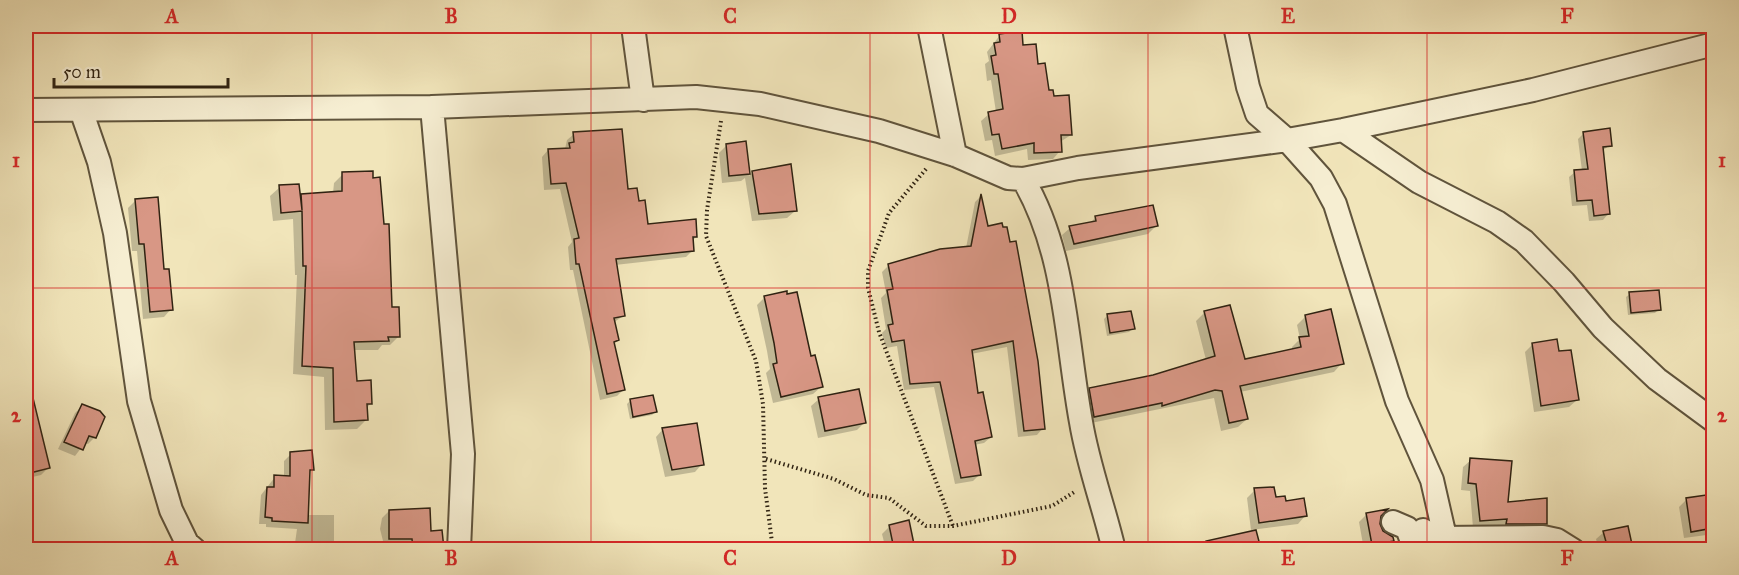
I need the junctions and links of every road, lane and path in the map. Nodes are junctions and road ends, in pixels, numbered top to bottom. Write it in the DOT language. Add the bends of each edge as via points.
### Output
graph roads {
  1 [pos="633,26"];
  2 [pos="929,26"];
  3 [pos="1235,26"];
  4 [pos="1713,44"];
  5 [pos="643,100"];
  6 [pos="724,102"];
  7 [pos="432,107"];
  8 [pos="81,110"];
  9 [pos="26,111"];
  10 [pos="1343,130"];
  11 [pos="1287,140"];
  12 [pos="949,153"];
  13 [pos="1023,179"];
  14 [pos="1713,421"];
  15 [pos="765,459"];
  16 [pos="1094,475"];
  17 [pos="1440,508"];
  18 [pos="953,526"];
  19 [pos="1410,533"];
  20 [pos="1448,544"];
  21 [pos="1113,545"];
  22 [pos="772,547"];
  23 [pos="195,549"];
  24 [pos="459,549"];
  25 [pos="766,549"];
  26 [pos="1060,549"];
  27 [pos="1573,549"];
  1 -- 5 [label="street"];
  2 -- 12 [label="street"];
  3 -- 11 [label="street" via="1252,105 1266,124"];
  4 -- 10 [label="street" via="1533,90"];
  5 -- 6 [label="street" via="696,97"];
  5 -- 7 [label="street"];
  6 -- 12 [label="street" via="760,104 879,131"];
  6 -- 15 [label="path" via="706,236 756,361"];
  7 -- 8 [label="street"];
  7 -- 24 [label="street" via="463,454"];
  8 -- 9 [label="street"];
  8 -- 23 [label="street" via="116,232 139,401 171,510 187,543"];
  10 -- 11 [label="street"];
  10 -- 14 [label="street" via="1419,183 1497,222 1524,241 1603,328 1657,379"];
  11 -- 13 [label="street" via="1089,166"];
  11 -- 17 [label="street" via="1321,178 1335,204 1397,401 1432,480"];
  12 -- 13 [label="street" via="1008,178"];
  12 -- 18 [label="path" via="889,213 868,280 879,332"];
  13 -- 16 [label="street" via="1038,205 1055,259 1081,424"];
  15 -- 18 [label="path" via="834,479 866,495 889,498 926,526"];
  15 -- 22 [label="path"];
  16 -- 18 [label="path" via="1052,506"];
  16 -- 21 [label="street"];
  17 -- 19 [label="street"];
  17 -- 20 [label="street"];
  19 -- 20 [label="street"];
  20 -- 27 [label="street" via="1543,537"];
  21 -- 26 [label="path"];
  22 -- 25 [label="path"];
}
